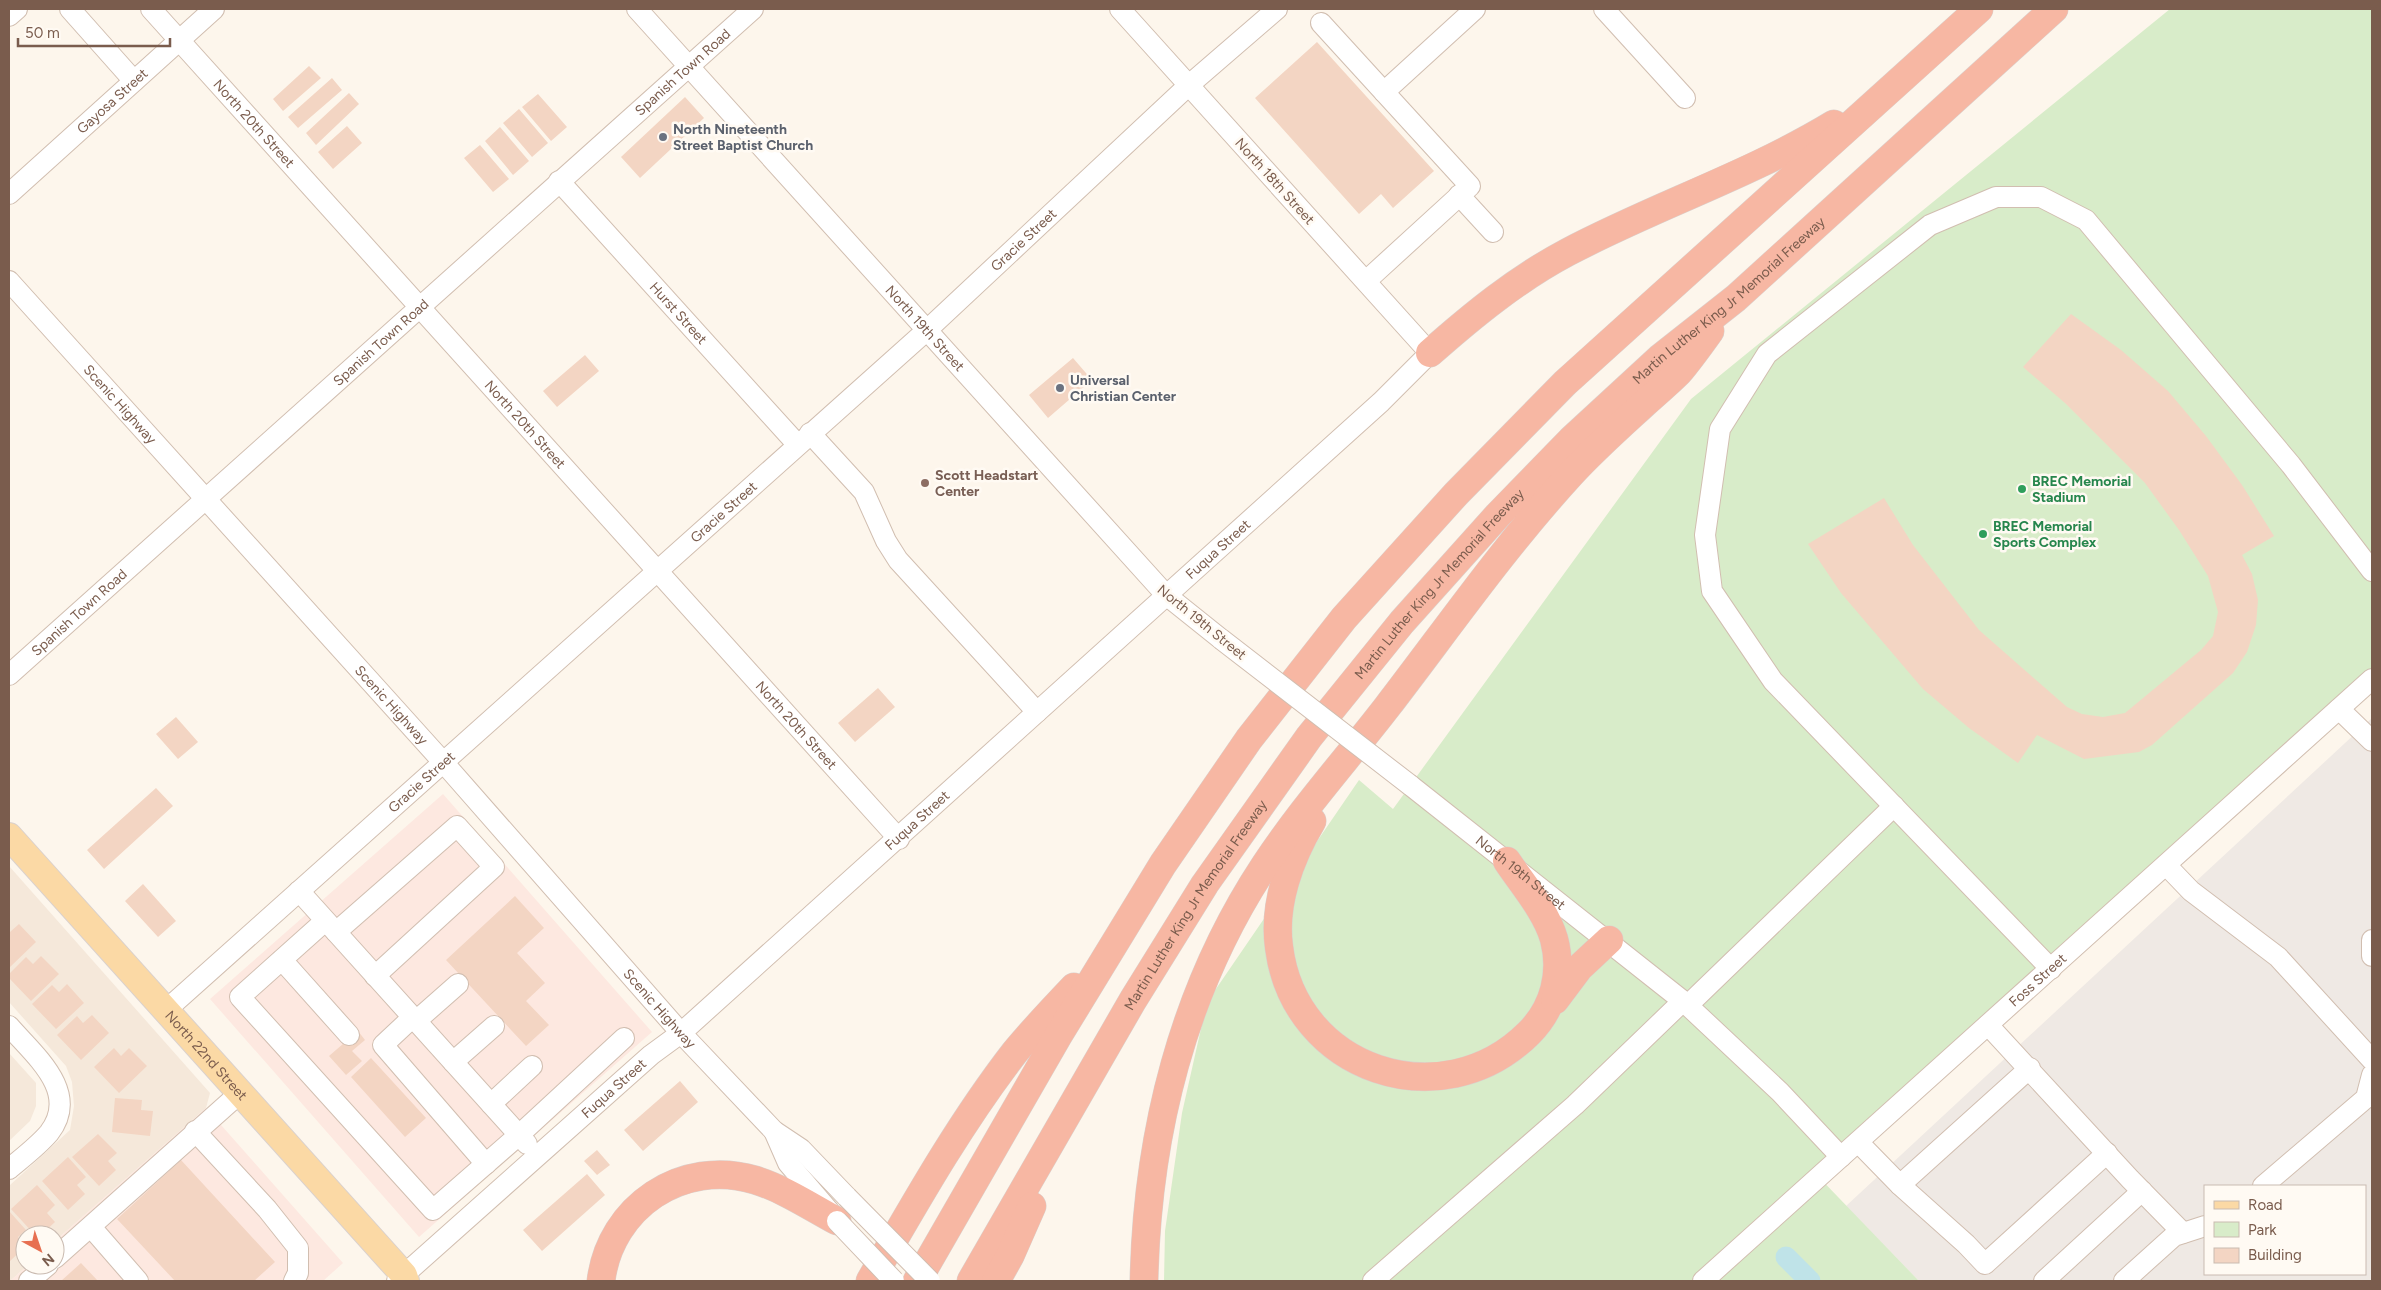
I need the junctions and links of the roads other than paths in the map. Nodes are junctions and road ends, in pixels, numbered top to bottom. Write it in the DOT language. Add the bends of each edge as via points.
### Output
graph roads {
  1 [pos="17,9"];
  2 [pos="70,9"];
  3 [pos="151,9"];
  4 [pos="214,9"];
  5 [pos="637,9"];
  6 [pos="753,9"];
  7 [pos="1120,9"];
  8 [pos="1277,9"];
  9 [pos="1475,9"];
  10 [pos="1604,9"];
  11 [pos="1979,9"];
  12 [pos="2054,9"];
  13 [pos="9,16"];
  14 [pos="1321,23"];
  15 [pos="180,40"];
  16 [pos="689,67"];
  17 [pos="134,81"];
  18 [pos="1189,85"];
  19 [pos="1384,92"];
  20 [pos="1887,92"];
  21 [pos="1685,98"];
  22 [pos="559,181"];
  23 [pos="9,194"];
  24 [pos="1459,195"];
  25 [pos="1493,232"];
  26 [pos="9,281"];
  27 [pos="1366,281"];
  28 [pos="1736,298"];
  29 [pos="420,306"];
  30 [pos="926,330"];
  31 [pos="1430,353"];
  32 [pos="804,439"];
  33 [pos="206,498"];
  34 [pos="657,570"];
  35 [pos="2372,571"];
  36 [pos="1166,596"];
  37 [pos="9,675"];
  38 [pos="2372,679"];
  39 [pos="2339,709"];
  40 [pos="1385,710"];
  41 [pos="1037,712"];
  42 [pos="2372,741"];
  43 [pos="443,762"];
  44 [pos="1894,806"];
  45 [pos="9,836"];
  46 [pos="898,838"];
  47 [pos="1507,861"];
  48 [pos="2166,865"];
  49 [pos="299,891"];
  50 [pos="331,927"];
  51 [pos="1609,940"];
  52 [pos="2372,940"];
  53 [pos="1110,949"];
  54 [pos="2372,956"];
  55 [pos="282,960"];
  56 [pos="2051,969"];
  57 [pos="375,976"];
  58 [pos="458,984"];
  59 [pos="1686,1003"];
  60 [pos="165,1011"];
  61 [pos="1542,1018"];
  62 [pos="414,1019"];
  63 [pos="1988,1025"];
  64 [pos="9,1026"];
  65 [pos="494,1026"];
  66 [pos="681,1033"];
  67 [pos="349,1035"];
  68 [pos="624,1038"];
  69 [pos="2372,1060"];
  70 [pos="454,1062"];
  71 [pos="532,1066"];
  72 [pos="2030,1068"];
  73 [pos="2372,1076"];
  74 [pos="1084,1086"];
  75 [pos="240,1093"];
  76 [pos="491,1104"];
  77 [pos="195,1131"];
  78 [pos="520,1135"];
  79 [pos="1858,1142"];
  80 [pos="2107,1153"];
  81 [pos="538,1156"];
  82 [pos="1841,1157"];
  83 [pos="486,1164"];
  84 [pos="9,1169"];
  85 [pos="1900,1185"];
  86 [pos="2265,1185"];
  87 [pos="2142,1191"];
  88 [pos="842,1209"];
  89 [pos="2204,1226"];
  90 [pos="91,1227"];
  91 [pos="2183,1233"];
  92 [pos="65,1249"];
  93 [pos="406,1280"];
  94 [pos="138,1281"];
  95 [pos="294,1281"];
  96 [pos="601,1281"];
  97 [pos="870,1281"];
  98 [pos="894,1281"];
  99 [pos="917,1281"];
  100 [pos="930,1281"];
  101 [pos="971,1281"];
  102 [pos="996,1281"];
  103 [pos="1144,1281"];
  104 [pos="1373,1281"];
  105 [pos="1703,1281"];
  106 [pos="2044,1281"];
  107 [pos="2124,1281"];
  1 -- 13 [label="street"];
  2 -- 17 [label="street"];
  3 -- 15 [label="street, North 20th Street"];
  4 -- 15 [label="street, Gayosa Street"];
  5 -- 16 [label="street, North 19th Street"];
  6 -- 16 [label="street, Spanish Town Road"];
  7 -- 18 [label="street, North 18th Street"];
  8 -- 18 [label="street, Gracie Street"];
  9 -- 19 [label="street"];
  10 -- 21 [label="street"];
  11 -- 20 [label="highway"];
  12 -- 28 [label="highway, Martin Luther King Jr Memorial Freeway"];
  14 -- 19 [label="street"];
  15 -- 17 [label="street, Gayosa Street"];
  15 -- 29 [label="street, North 20th Street"];
  16 -- 22 [label="street, Spanish Town Road"];
  16 -- 30 [label="street, North 19th Street"];
  17 -- 23 [label="street, Gayosa Street"];
  18 -- 27 [label="street, North 18th Street"];
  18 -- 30 [label="street, Gracie Street"];
  19 -- 24 [label="street" via="1470,186"];
  20 -- 31 [label="highway" via="1759,165 1567,253 1488,304"];
  20 -- 53 [label="highway" via="1565,383 1497,450 1388,568 1324,643 1238,755"];
  22 -- 29 [label="street, Spanish Town Road"];
  22 -- 32 [label="street, Hurst Street"];
  24 -- 25 [label="street"];
  24 -- 27 [label="street"];
  26 -- 33 [label="street, Scenic Highway"];
  27 -- 31 [label="street, North 18th Street"];
  28 -- 40 [label="highway" via="1678,372 1606,438 1538,511"];
  28 -- 74 [label="highway, Martin Luther King Jr Memorial Freeway" via="1660,358 1571,440 1463,553 1363,668 1286,768 1205,884"];
  29 -- 33 [label="street, Spanish Town Road"];
  29 -- 34 [label="street, North 20th Street"];
  30 -- 32 [label="street, Gracie Street"];
  30 -- 36 [label="street, North 19th Street"];
  31 -- 36 [label="street, Fuqua Street" via="1381,402"];
  32 -- 34 [label="street, Gracie Street"];
  32 -- 41 [label="street, Hurst Street" via="864,492 898,560"];
  33 -- 37 [label="street, Spanish Town Road"];
  33 -- 43 [label="street, Scenic Highway"];
  34 -- 43 [label="street, Gracie Street"];
  34 -- 46 [label="street, North 20th Street"];
  35 -- 44 [label="street" via="2291,465 2086,220 2041,198 1996,197 1930,225 1767,354 1720,429 1705,536 1712,591 1773,682"];
  36 -- 41 [label="street, Fuqua Street"];
  36 -- 47 [label="street, North 19th Street, bridge"];
  38 -- 39 [label="street, Foss Street"];
  39 -- 42 [label="street"];
  39 -- 48 [label="street, Foss Street"];
  40 -- 61 [label="highway" via="1324,802 1291,865 1279,914 1278,941 1293,995 1317,1030 1340,1050 1364,1064 1407,1077 1440,1077 1480,1067 1521,1041"];
  40 -- 103 [label="highway" via="1315,795 1266,864 1235,913 1206,972 1181,1042 1163,1110 1148,1209"];
  41 -- 46 [label="street, Fuqua Street"];
  43 -- 49 [label="street, Gracie Street"];
  43 -- 66 [label="street, Scenic Highway"];
  44 -- 56 [label="street"];
  44 -- 59 [label="street"];
  45 -- 60 [label="main road, North 22nd Street"];
  46 -- 66 [label="street, Fuqua Street"];
  47 -- 51 [label="street, North 19th Street"];
  47 -- 61 [label="highway" via="1547,921 1557,953 1557,980"];
  48 -- 56 [label="street, Foss Street"];
  48 -- 69 [label="street" via="2191,891 2278,957"];
  49 -- 50 [label="street"];
  49 -- 60 [label="street, Gracie Street"];
  50 -- 55 [label="street"];
  50 -- 57 [label="street"];
  50 -- 57 [label="street" via="457,826 494,867"];
  51 -- 59 [label="street, North 19th Street"];
  51 -- 61 [label="highway" via="1579,968"];
  52 -- 54 [label="street"];
  53 -- 97 [label="highway" via="1009,1060 937,1168"];
  53 -- 99 [label="highway"];
  55 -- 67 [label="street"];
  55 -- 83 [label="street" via="240,997 434,1210"];
  56 -- 63 [label="street, Foss Street"];
  57 -- 62 [label="street"];
  58 -- 62 [label="street"];
  59 -- 82 [label="street, North 19th Street" via="1780,1092"];
  59 -- 104 [label="street" via="1575,1105"];
  60 -- 75 [label="main road, North 22nd Street"];
  62 -- 70 [label="street"];
  62 -- 83 [label="street" via="383,1045"];
  63 -- 72 [label="street"];
  63 -- 79 [label="street, Foss Street"];
  64 -- 84 [label="street" via="52,1075 60,1098 59,1112 48,1134"];
  65 -- 70 [label="street"];
  66 -- 81 [label="street, Fuqua Street"];
  66 -- 88 [label="street, Scenic Highway" via="774,1131 788,1162"];
  68 -- 78 [label="street"];
  70 -- 76 [label="street"];
  71 -- 76 [label="street"];
  72 -- 80 [label="street"];
  72 -- 85 [label="street"];
  73 -- 86 [label="street" via="2366,1098"];
  74 -- 101 [label="highway, Martin Luther King Jr Memorial Freeway"];
  74 -- 102 [label="highway"];
  75 -- 77 [label="street"];
  75 -- 93 [label="main road, North 22nd Street"];
  76 -- 78 [label="street"];
  77 -- 90 [label="street"];
  77 -- 95 [label="street" via="267,1209 298,1248 298,1273"];
  78 -- 81 [label="street"];
  78 -- 83 [label="street"];
  79 -- 82 [label="street, Foss Street"];
  79 -- 85 [label="street"];
  80 -- 85 [label="street" via="1985,1264"];
  80 -- 87 [label="street"];
  81 -- 93 [label="street, Fuqua Street"];
  82 -- 105 [label="street, Foss Street"];
  87 -- 91 [label="street"];
  87 -- 106 [label="street"];
  88 -- 96 [label="highway" via="755,1180 726,1176 698,1178 663,1189 634,1210 622,1224 609,1249"];
  88 -- 98 [label="street, Scenic Highway, bridge"];
  88 -- 100 [label="street, Scenic Highway, bridge"];
  89 -- 91 [label="street"];
  90 -- 92 [label="street"];
  90 -- 94 [label="street"];
  91 -- 107 [label="street" via="2174,1236"];
}
